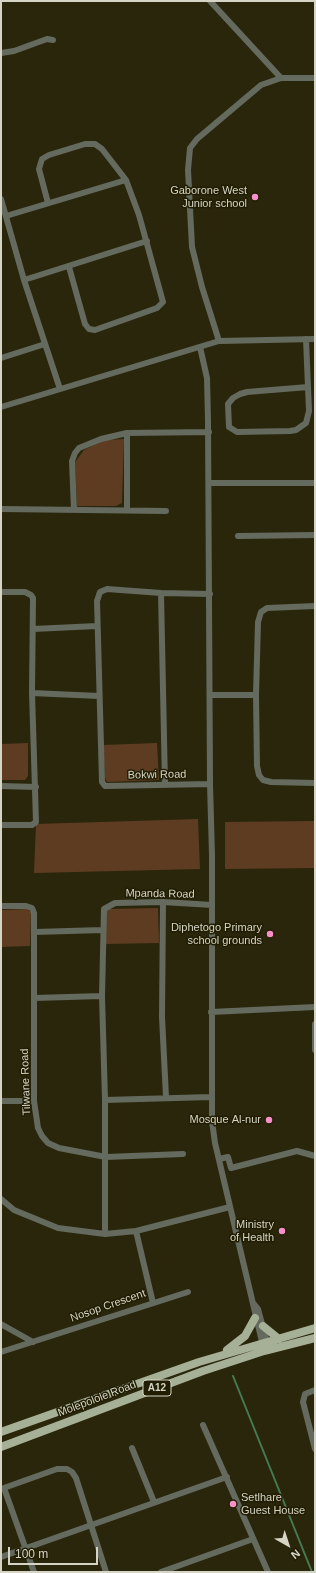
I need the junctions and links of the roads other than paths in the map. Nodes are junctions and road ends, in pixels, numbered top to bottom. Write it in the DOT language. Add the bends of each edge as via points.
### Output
graph roads {
  1 [pos="210,1"];
  2 [pos="53,40"];
  3 [pos="1,53"];
  4 [pos="282,78"];
  5 [pos="315,78"];
  6 [pos="126,180"];
  7 [pos="1,199"];
  8 [pos="48,203"];
  9 [pos="6,216"];
  10 [pos="147,241"];
  11 [pos="69,267"];
  12 [pos="24,280"];
  13 [pos="306,339"];
  14 [pos="315,339"];
  15 [pos="219,341"];
  16 [pos="45,344"];
  17 [pos="200,347"];
  18 [pos="1,358"];
  19 [pos="308,387"];
  20 [pos="60,389"];
  21 [pos="1,406"];
  22 [pos="208,432"];
  23 [pos="128,433"];
  24 [pos="209,483"];
  25 [pos="315,483"];
  26 [pos="1,509"];
  27 [pos="74,510"];
  28 [pos="127,510"];
  29 [pos="166,511"];
  30 [pos="315,535"];
  31 [pos="238,536"];
  32 [pos="1,592"];
  33 [pos="161,593"];
  34 [pos="210,594"];
  35 [pos="315,606"];
  36 [pos="97,626"];
  37 [pos="33,629"];
  38 [pos="32,693"];
  39 [pos="210,695"];
  40 [pos="99,696"];
  41 [pos="256,696"];
  42 [pos="315,782"];
  43 [pos="210,784"];
  44 [pos="165,785"];
  45 [pos="1,786"];
  46 [pos="36,787"];
  47 [pos="1,825"];
  48 [pos="163,902"];
  49 [pos="212,905"];
  50 [pos="1,906"];
  51 [pos="103,930"];
  52 [pos="34,932"];
  53 [pos="102,996"];
  54 [pos="34,998"];
  55 [pos="315,1007"];
  56 [pos="211,1012"];
  57 [pos="315,1024"];
  58 [pos="315,1050"];
  59 [pos="166,1097"];
  60 [pos="211,1097"];
  61 [pos="105,1100"];
  62 [pos="1,1101"];
  63 [pos="34,1101"];
  64 [pos="183,1154"];
  65 [pos="315,1156"];
  66 [pos="106,1157"];
  67 [pos="219,1159"];
  68 [pos="1,1200"];
  69 [pos="230,1207"];
  70 [pos="136,1230"];
  71 [pos="105,1234"];
  72 [pos="188,1292"];
  73 [pos="153,1303"];
  74 [pos="254,1304"];
  75 [pos="255,1318"];
  76 [pos="1,1324"];
  77 [pos="263,1326"];
  78 [pos="315,1328"];
  79 [pos="315,1338"];
  80 [pos="279,1339"];
  81 [pos="33,1342"];
  82 [pos="266,1347"];
  83 [pos="1,1352"];
  84 [pos="218,1356"];
  85 [pos="315,1390"];
  86 [pos="202,1425"];
  87 [pos="1,1432"];
  88 [pos="1,1447"];
  89 [pos="132,1448"];
  90 [pos="315,1449"];
  91 [pos="226,1477"];
  92 [pos="2,1488"];
  93 [pos="154,1502"];
  94 [pos="90,1526"];
  95 [pos="254,1539"];
  96 [pos="26,1549"];
  97 [pos="1,1558"];
  98 [pos="34,1572"];
  99 [pos="106,1572"];
  100 [pos="161,1572"];
  101 [pos="268,1572"];
  1 -- 4 [label="street"];
  2 -- 3 [label="street" via="47,39"];
  4 -- 5 [label="street"];
  4 -- 15 [label="street" via="261,85 197,139 188,154 192,247"];
  6 -- 8 [label="street"];
  6 -- 8 [label="street" via="102,149 95,144 85,144 42,159 39,169"];
  6 -- 10 [label="street"];
  7 -- 9 [label="street"];
  8 -- 9 [label="street"];
  9 -- 12 [label="street"];
  10 -- 11 [label="street"];
  10 -- 11 [label="street" via="163,302 157,308 96,330 89,329 85,324"];
  11 -- 12 [label="street"];
  12 -- 16 [label="street"];
  13 -- 14 [label="street"];
  13 -- 15 [label="street"];
  13 -- 19 [label="street"];
  15 -- 17 [label="street"];
  16 -- 18 [label="street"];
  16 -- 20 [label="street"];
  17 -- 20 [label="street"];
  17 -- 22 [label="street" via="207,378"];
  19 -- 19 [label="street" via="309,417 306,423 296,430 237,432 229,427 228,404 240,394"];
  20 -- 21 [label="street"];
  22 -- 23 [label="street"];
  22 -- 24 [label="street"];
  23 -- 27 [label="street" via="100,439 79,448 74,453"];
  23 -- 28 [label="street"];
  24 -- 25 [label="street"];
  24 -- 34 [label="street"];
  26 -- 27 [label="street"];
  27 -- 28 [label="street"];
  28 -- 29 [label="street"];
  30 -- 31 [label="street"];
  32 -- 37 [label="street" via="24,592 32,595"];
  33 -- 34 [label="street"];
  33 -- 36 [label="street" via="103,589 97,601"];
  33 -- 44 [label="street"];
  34 -- 39 [label="street"];
  35 -- 41 [label="street" via="267,608 261,612 258,622"];
  36 -- 37 [label="street"];
  36 -- 40 [label="street"];
  37 -- 38 [label="street"];
  38 -- 40 [label="street"];
  38 -- 46 [label="street"];
  39 -- 41 [label="street"];
  39 -- 43 [label="street"];
  40 -- 44 [label="street, Bokwi Road" via="102,782 105,786"];
  41 -- 42 [label="street" via="259,775 263,780 271,782"];
  43 -- 44 [label="street, Bokwi Road"];
  43 -- 49 [label="street"];
  45 -- 46 [label="street"];
  46 -- 47 [label="street" via="36,824"];
  48 -- 49 [label="street, Mpanda Road"];
  48 -- 51 [label="street, Mpanda Road" via="115,903 108,906 104,909"];
  48 -- 59 [label="street" via="162,1017"];
  49 -- 56 [label="street"];
  50 -- 52 [label="street, Tilwane Road" via="30,907 34,913"];
  51 -- 52 [label="street"];
  51 -- 53 [label="street"];
  52 -- 54 [label="street, Tilwane Road"];
  53 -- 54 [label="street"];
  53 -- 61 [label="street"];
  54 -- 63 [label="street, Tilwane Road"];
  55 -- 56 [label="street"];
  56 -- 60 [label="street"];
  57 -- 58 [label="street"];
  59 -- 60 [label="street"];
  59 -- 61 [label="street"];
  60 -- 67 [label="street" via="212,1121"];
  61 -- 66 [label="street"];
  62 -- 63 [label="street"];
  63 -- 66 [label="street, Tilwane Road" via="38,1128 48,1143 59,1148"];
  64 -- 66 [label="street, Tilwane Road"];
  65 -- 67 [label="street" via="297,1151 231,1168 228,1157"];
  66 -- 71 [label="street"];
  67 -- 69 [label="street"];
  68 -- 71 [label="street" via="14,1210 58,1228"];
  69 -- 70 [label="street"];
  69 -- 74 [label="street"];
  70 -- 71 [label="street"];
  70 -- 73 [label="street, Nosop Crescent"];
  72 -- 73 [label="street"];
  73 -- 81 [label="street, Nosop Crescent"];
  74 -- 75 [label="street"];
  74 -- 77 [label="street"];
  75 -- 82 [label="street"];
  75 -- 84 [label="main road" via="245,1336"];
  76 -- 81 [label="street"];
  77 -- 80 [label="main road"];
  77 -- 82 [label="street"];
  78 -- 80 [label="main road, Molepolole Road / A12"];
  79 -- 82 [label="main road, Molepolole Road / A12"];
  80 -- 82 [label="main road, Molepolole Road / A12"];
  81 -- 83 [label="street, Nosop Crescent"];
  82 -- 84 [label="main road, Molepolole Road / A12"];
  82 -- 88 [label="main road, Molepolole Road / A12"];
  84 -- 87 [label="main road, Molepolole Road / A12"];
  85 -- 90 [label="street" via="305,1394 303,1402"];
  86 -- 91 [label="street"];
  89 -- 93 [label="street"];
  91 -- 93 [label="street"];
  91 -- 95 [label="street"];
  92 -- 94 [label="street" via="57,1469 67,1469 76,1478"];
  92 -- 96 [label="street"];
  93 -- 94 [label="street"];
  94 -- 96 [label="street"];
  94 -- 99 [label="street"];
  95 -- 100 [label="street"];
  95 -- 101 [label="street"];
  96 -- 97 [label="street"];
  96 -- 98 [label="street"];
}
